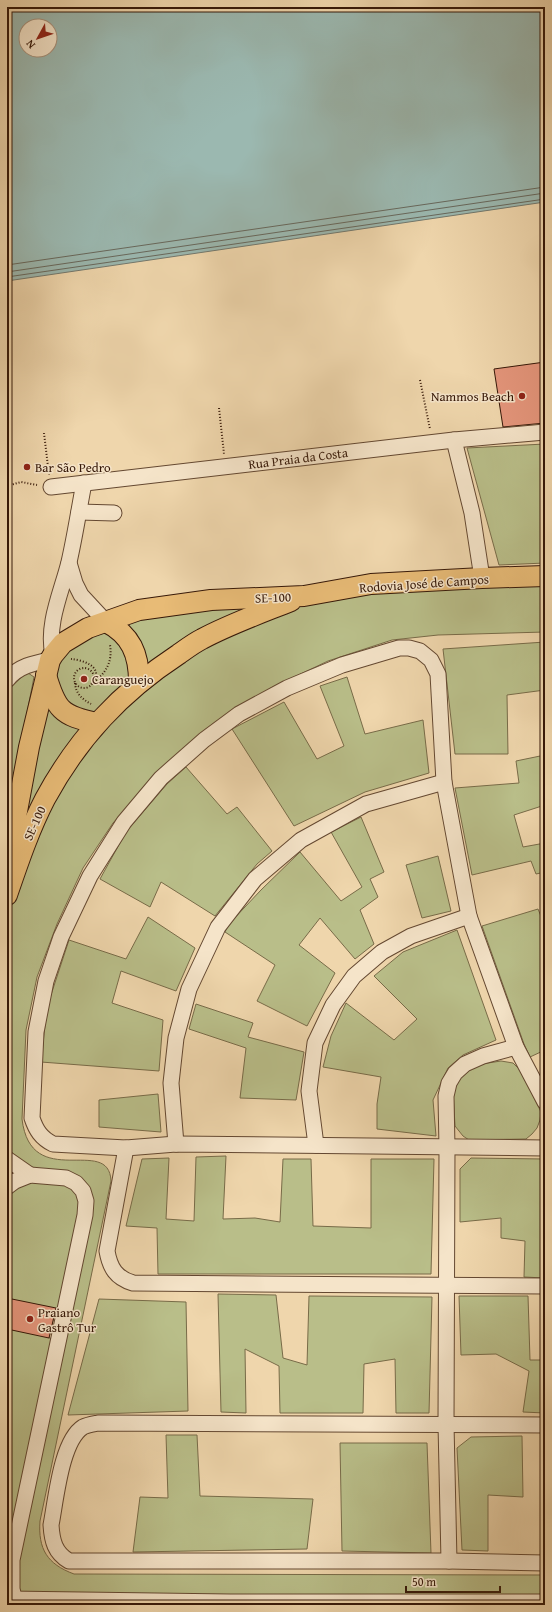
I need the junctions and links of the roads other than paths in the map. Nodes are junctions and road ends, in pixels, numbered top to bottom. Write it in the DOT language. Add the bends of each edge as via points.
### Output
graph roads {
  1 [pos="545,432"];
  2 [pos="454,440"];
  3 [pos="84,483"];
  4 [pos="51,487"];
  5 [pos="79,512"];
  6 [pos="114,513"];
  7 [pos="69,562"];
  8 [pos="545,576"];
  9 [pos="482,578"];
  10 [pos="304,596"];
  11 [pos="103,624"];
  12 [pos="50,663"];
  13 [pos="7,680"];
  14 [pos="139,682"];
  15 [pos="97,723"];
  16 [pos="444,782"];
  17 [pos="7,865"];
  18 [pos="7,895"];
  19 [pos="469,916"];
  20 [pos="516,1047"];
  21 [pos="545,1102"];
  22 [pos="176,1144"];
  23 [pos="316,1145"];
  24 [pos="126,1148"];
  25 [pos="447,1148"];
  26 [pos="545,1148"];
  27 [pos="7,1159"];
  28 [pos="30,1175"];
  29 [pos="7,1187"];
  30 [pos="447,1286"];
  31 [pos="545,1286"];
  32 [pos="446,1424"];
  33 [pos="545,1425"];
  34 [pos="450,1561"];
  35 [pos="545,1563"];
  36 [pos="13,1601"];
  37 [pos="545,1602"];
  38 [pos="445,1603"];
  1 -- 2 [label="street, Rua Praia da Costa"];
  2 -- 3 [label="street, Rua Praia da Costa"];
  2 -- 9 [label="street" via="472,513"];
  3 -- 4 [label="street, Rua Praia da Costa"];
  3 -- 5 [label="street"];
  5 -- 6 [label="street"];
  5 -- 7 [label="street"];
  7 -- 11 [label="street" via="81,595"];
  7 -- 12 [label="street" via="51,631"];
  8 -- 9 [label="main road, Rodovia José de Campos / SE-100"];
  9 -- 10 [label="main road, Rodovia José de Campos / SE-100" via="371,584"];
  10 -- 11 [label="main road, SE-100 / SE-100" via="211,600 139,610"];
  10 -- 14 [label="main road, SE-100 / SE-100" via="201,639"];
  11 -- 12 [label="main road, SE-100 / SE-100" via="88,628 63,643"];
  11 -- 14 [label="main road" via="116,628 128,640 136,655"];
  12 -- 13 [label="street" via="32,663"];
  12 -- 15 [label="main road" via="53,698 73,717"];
  12 -- 17 [label="main road, SE-100 / SE-100" via="30,747"];
  14 -- 15 [label="main road, SE-100 / SE-100"];
  15 -- 18 [label="main road, SE-100 / SE-100" via="65,765 44,800 26,840"];
  16 -- 19 [label="street"];
  16 -- 22 [label="street" via="366,804 301,840 255,879 218,927 189,989 176,1038 171,1083"];
  16 -- 24 [label="street" via="438,674 431,660 420,651 409,648 399,648 342,665 287,688 239,714 204,740 161,778 124,822 90,876 61,937 46,981 36,1032 32,1118 36,1130 53,1144"];
  19 -- 20 [label="street"];
  19 -- 23 [label="street" via="411,936 382,952 354,976 333,1004 315,1043 309,1091"];
  20 -- 21 [label="street"];
  20 -- 25 [label="street" via="483,1056 465,1064 455,1073 446,1096"];
  22 -- 23 [label="street"];
  22 -- 24 [label="street"];
  23 -- 25 [label="street"];
  24 -- 30 [label="street" via="107,1251 109,1263 116,1274 124,1280 133,1283"];
  25 -- 26 [label="street"];
  25 -- 30 [label="street"];
  27 -- 28 [label="street"];
  28 -- 29 [label="street"];
  28 -- 36 [label="street" via="66,1178 76,1183 83,1191 86,1201 12,1560"];
  30 -- 31 [label="street"];
  30 -- 32 [label="street"];
  32 -- 33 [label="street"];
  32 -- 34 [label="street"];
  32 -- 34 [label="street" via="98,1423 83,1427 65,1451 51,1525 54,1546 61,1557 69,1561"];
  34 -- 35 [label="street"];
  36 -- 38 [label="street"];
  37 -- 38 [label="street"];
}
